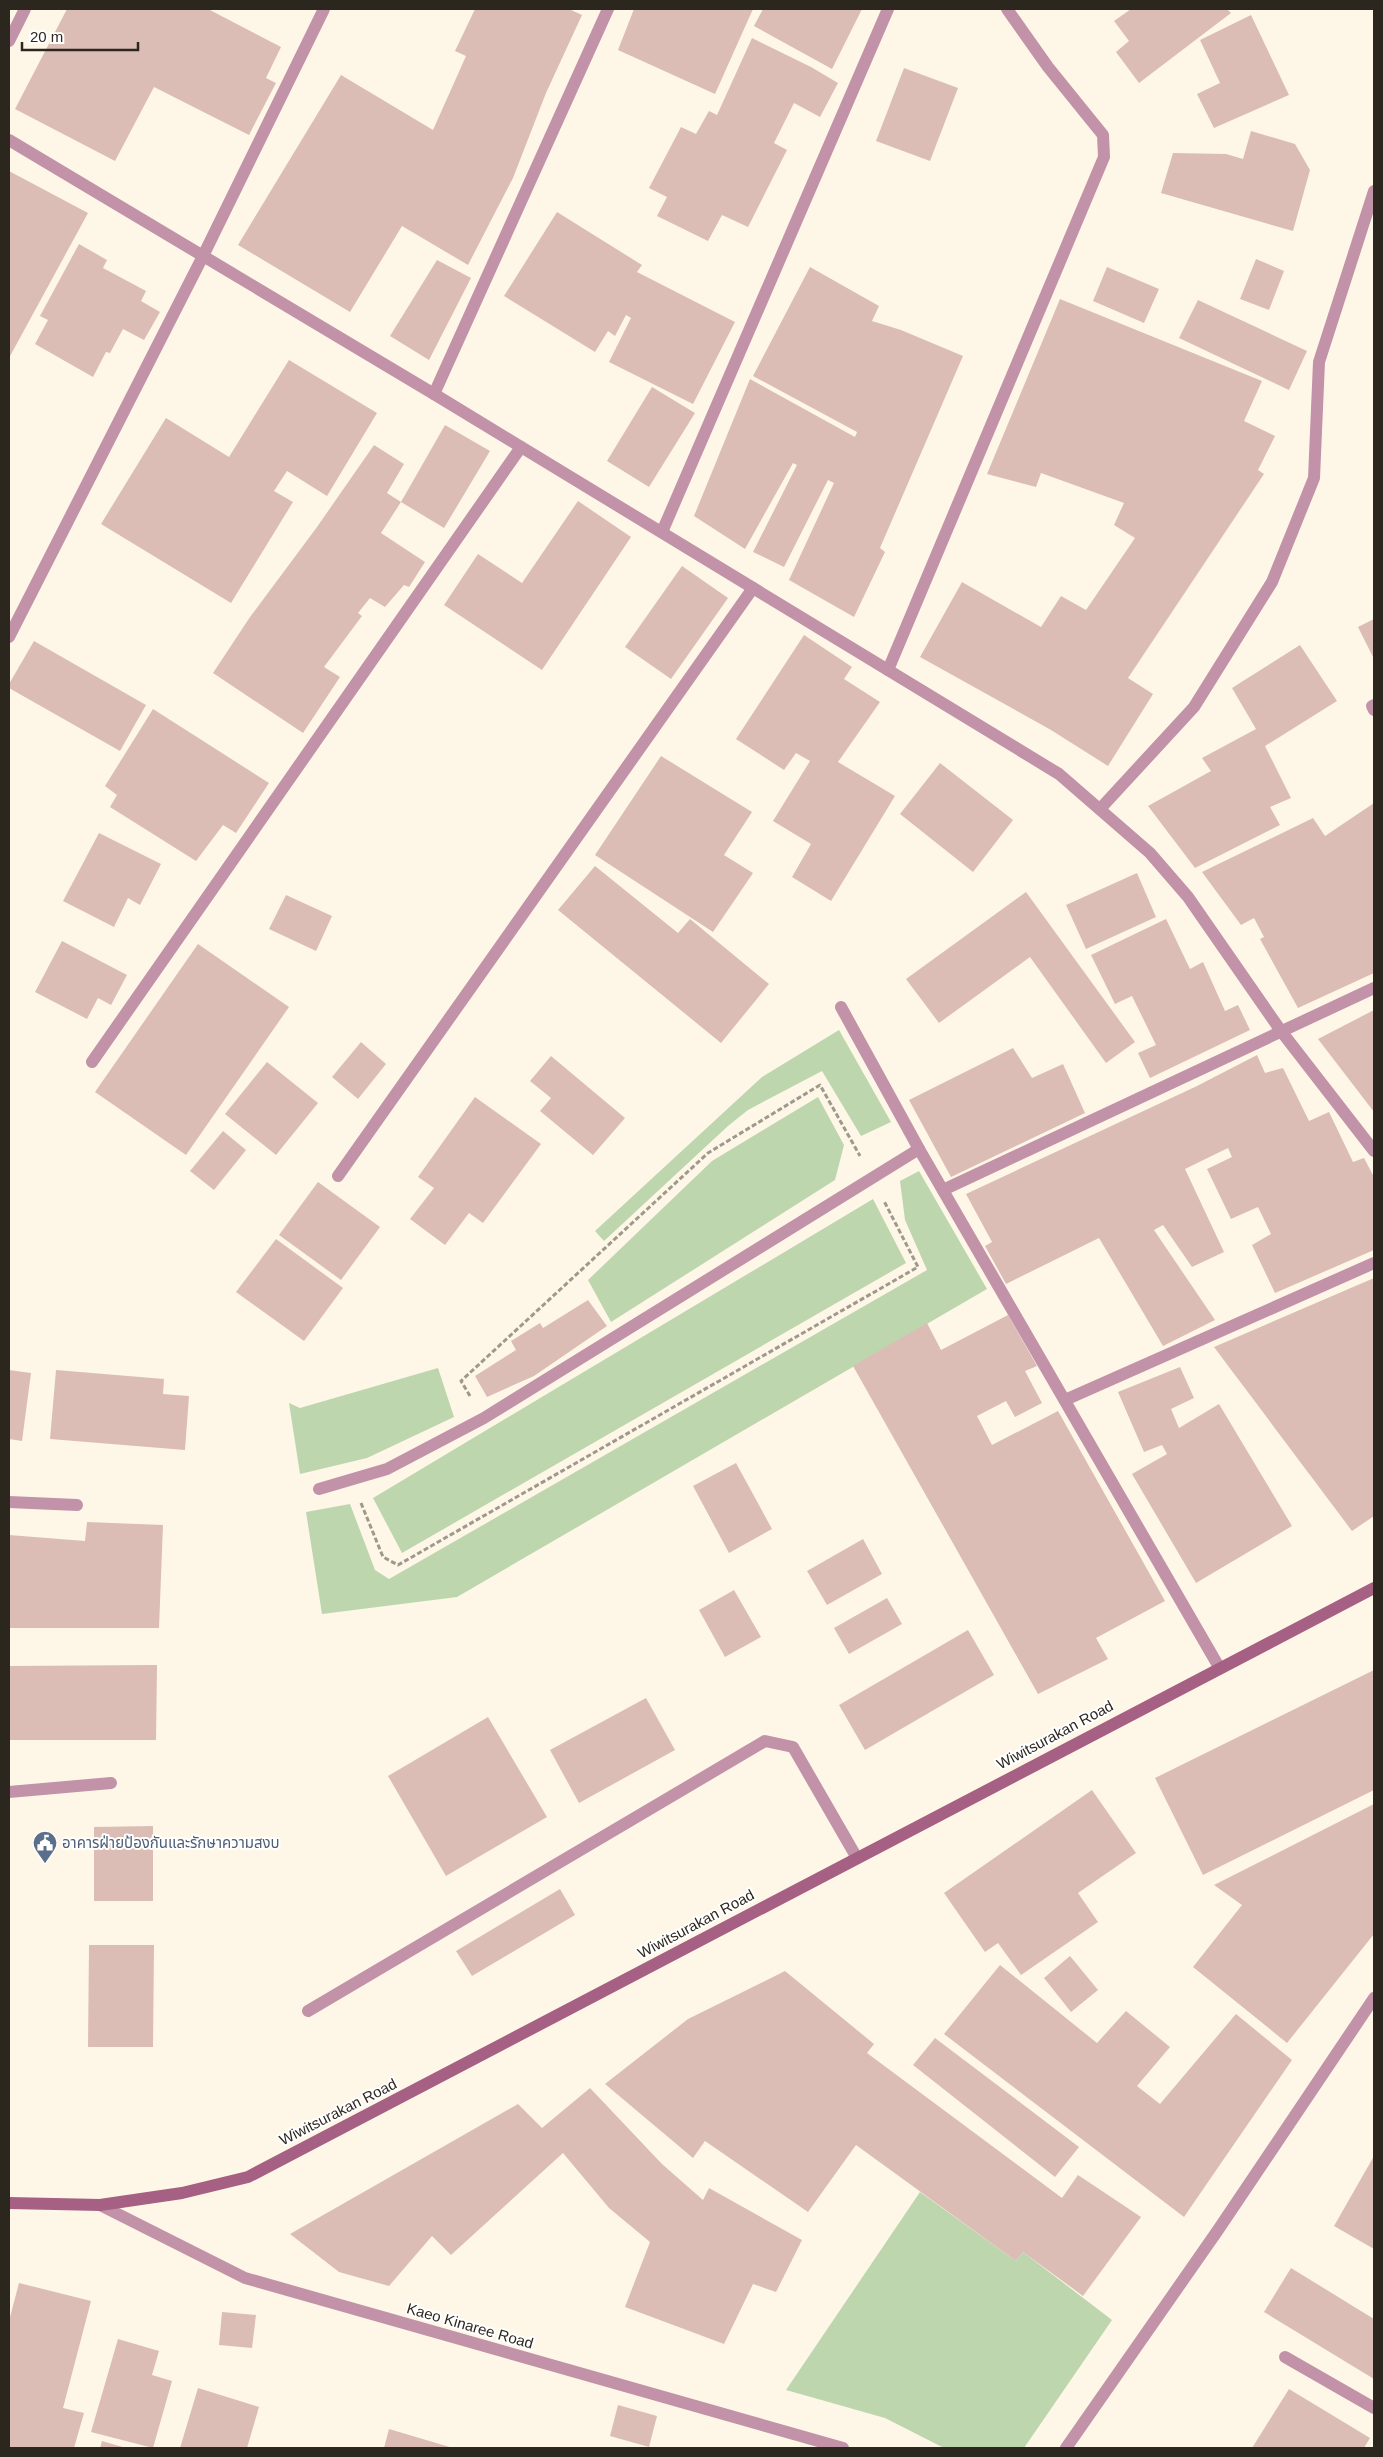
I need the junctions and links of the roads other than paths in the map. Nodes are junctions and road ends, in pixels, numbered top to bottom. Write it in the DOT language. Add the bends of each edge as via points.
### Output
graph roads {
  1 [pos="25,9"];
  2 [pos="324,9"];
  3 [pos="608,9"];
  4 [pos="888,9"];
  5 [pos="1007,9"];
  6 [pos="9,41"];
  7 [pos="9,140"];
  8 [pos="1374,192"];
  9 [pos="203,256"];
  10 [pos="434,394"];
  11 [pos="521,446"];
  12 [pos="662,532"];
  13 [pos="753,588"];
  14 [pos="9,637"];
  15 [pos="888,670"];
  16 [pos="1374,705"];
  17 [pos="1374,710"];
  18 [pos="1100,809"];
  19 [pos="1374,988"];
  20 [pos="841,1007"];
  21 [pos="1282,1031"];
  22 [pos="92,1062"];
  23 [pos="919,1149"];
  24 [pos="1374,1151"];
  25 [pos="338,1176"];
  26 [pos="943,1190"];
  27 [pos="1374,1263"];
  28 [pos="1065,1400"];
  29 [pos="319,1489"];
  30 [pos="9,1502"];
  31 [pos="77,1505"];
  32 [pos="1374,1588"];
  33 [pos="1219,1668"];
  34 [pos="111,1783"];
  35 [pos="9,1792"];
  36 [pos="857,1858"];
  37 [pos="1374,1998"];
  38 [pos="308,2012"];
  39 [pos="9,2203"];
  40 [pos="100,2205"];
  41 [pos="1285,2356"];
  42 [pos="1374,2408"];
  43 [pos="843,2448"];
  44 [pos="1066,2448"];
  1 -- 6 [label="street"];
  2 -- 9 [label="street"];
  3 -- 10 [label="street"];
  4 -- 12 [label="street"];
  5 -- 15 [label="street" via="1048,67 1103,135 1104,157"];
  7 -- 9 [label="street"];
  8 -- 18 [label="street" via="1319,362 1314,478 1272,582 1194,707"];
  9 -- 10 [label="street"];
  9 -- 14 [label="street"];
  10 -- 11 [label="street"];
  11 -- 12 [label="street"];
  11 -- 22 [label="street"];
  12 -- 13 [label="street"];
  13 -- 15 [label="street"];
  13 -- 25 [label="street"];
  15 -- 18 [label="street" via="1060,774"];
  16 -- 17 [label="street"];
  18 -- 21 [label="street" via="1150,853 1188,897"];
  19 -- 21 [label="street"];
  20 -- 23 [label="street"];
  21 -- 24 [label="street"];
  21 -- 26 [label="street"];
  23 -- 26 [label="street"];
  23 -- 29 [label="street" via="484,1418 387,1469"];
  26 -- 28 [label="street"];
  27 -- 28 [label="street"];
  28 -- 33 [label="street"];
  30 -- 31 [label="street"];
  32 -- 33 [label="main road, Wiwitsurakan Road"];
  33 -- 36 [label="main road, Wiwitsurakan Road"];
  34 -- 35 [label="street"];
  36 -- 38 [label="street" via="793,1747 765,1740"];
  36 -- 40 [label="main road, Wiwitsurakan Road" via="248,2177 182,2193"];
  37 -- 44 [label="street"];
  39 -- 40 [label="main road, Wiwitsurakan Road"];
  40 -- 43 [label="street, Kaeo Kinaree Road" via="245,2278"];
  41 -- 42 [label="street"];
}
